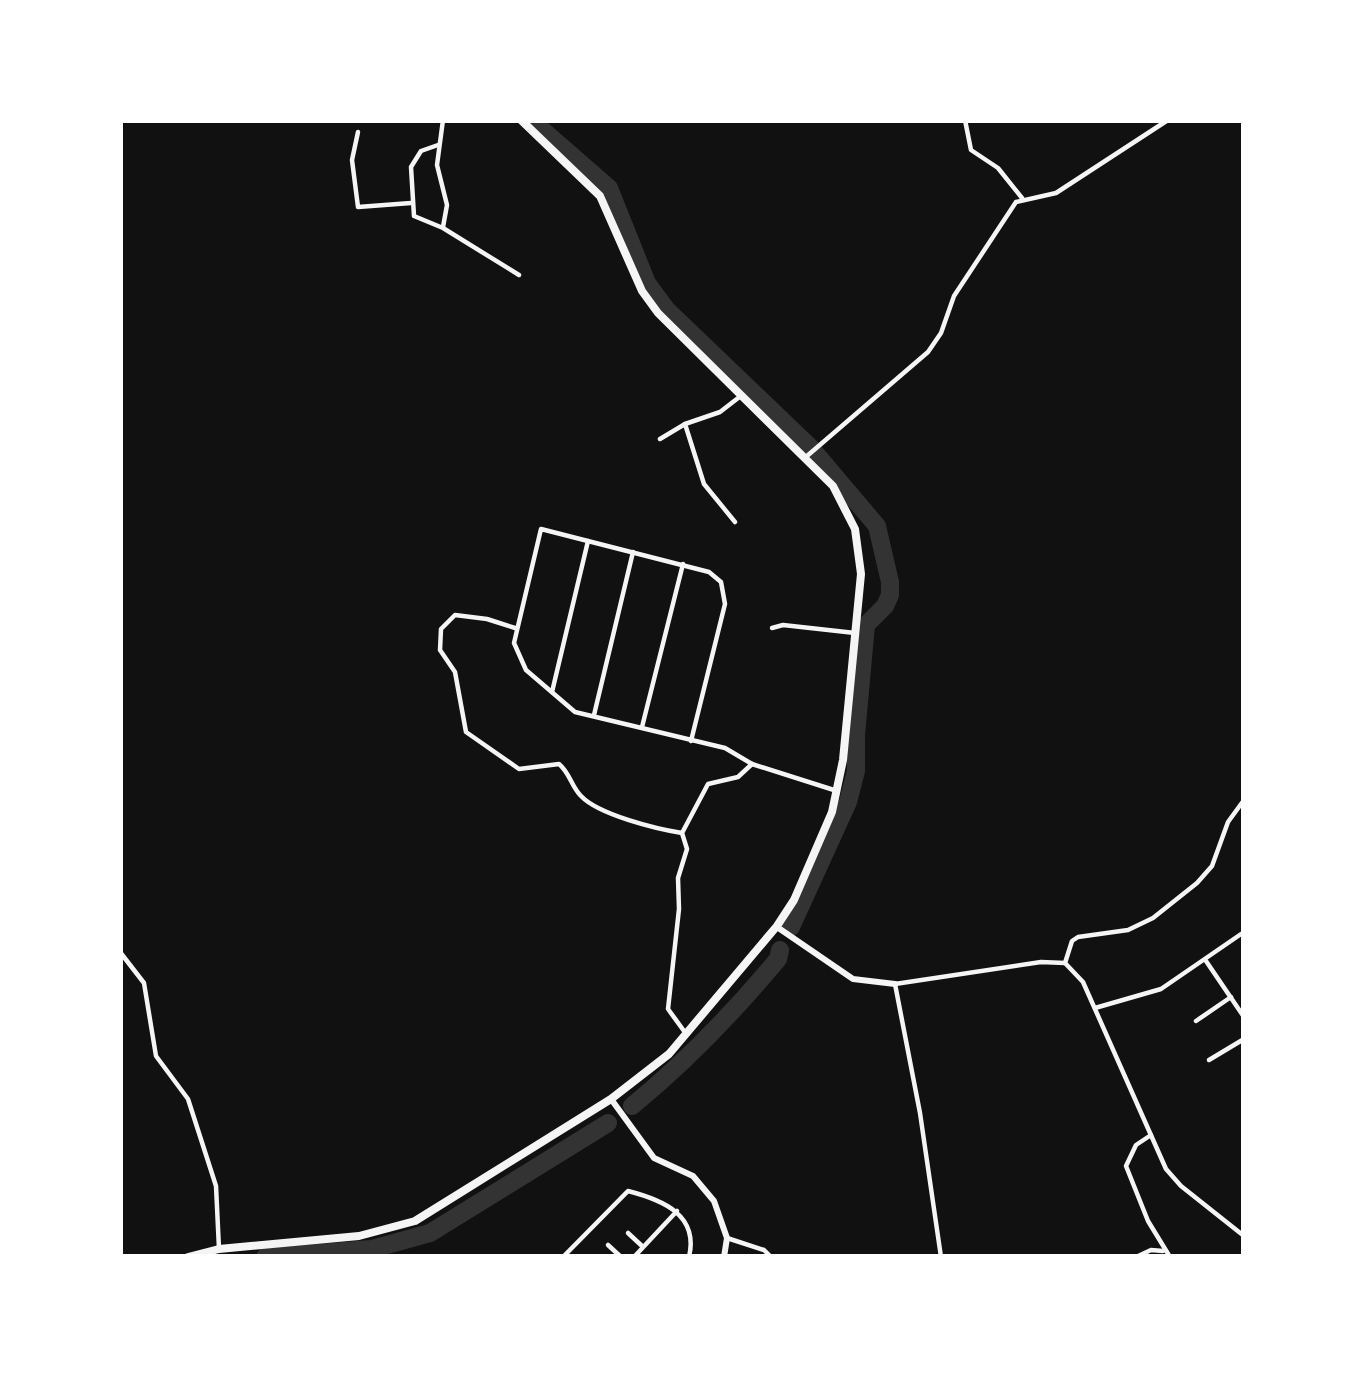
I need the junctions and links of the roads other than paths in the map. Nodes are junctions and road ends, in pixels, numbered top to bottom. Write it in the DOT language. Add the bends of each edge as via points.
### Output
graph roads {
  1 [pos="442,120"];
  2 [pos="521,120"];
  3 [pos="965,120"];
  4 [pos="1168,120"];
  5 [pos="358,132"];
  6 [pos="438,146"];
  7 [pos="1022,199"];
  8 [pos="411,202"];
  9 [pos="443,228"];
  10 [pos="519,275"];
  11 [pos="742,395"];
  12 [pos="685,424"];
  13 [pos="660,439"];
  14 [pos="811,452"];
  15 [pos="735,522"];
  16 [pos="588,541"];
  17 [pos="633,552"];
  18 [pos="682,564"];
  19 [pos="515,628"];
  20 [pos="772,628"];
  21 [pos="855,633"];
  22 [pos="552,692"];
  23 [pos="593,716"];
  24 [pos="642,728"];
  25 [pos="691,741"];
  26 [pos="752,764"];
  27 [pos="838,791"];
  28 [pos="1244,800"];
  29 [pos="682,833"];
  30 [pos="777,926"];
  31 [pos="1244,932"];
  32 [pos="120,952"];
  33 [pos="1206,961"];
  34 [pos="1065,963"];
  35 [pos="895,984"];
  36 [pos="1231,997"];
  37 [pos="1095,1008"];
  38 [pos="1244,1017"];
  39 [pos="1196,1021"];
  40 [pos="689,1034"];
  41 [pos="1244,1039"];
  42 [pos="1209,1060"];
  43 [pos="610,1099"];
  44 [pos="1151,1136"];
  45 [pos="677,1210"];
  46 [pos="628,1234"];
  47 [pos="1244,1236"];
  48 [pos="727,1238"];
  49 [pos="608,1245"];
  50 [pos="643,1247"];
  51 [pos="219,1249"];
  52 [pos="1163,1251"];
  53 [pos="188,1257"];
  54 [pos="563,1257"];
  55 [pos="621,1257"];
  56 [pos="634,1257"];
  57 [pos="689,1257"];
  58 [pos="724,1257"];
  59 [pos="771,1257"];
  60 [pos="941,1257"];
  61 [pos="1136,1257"];
  62 [pos="1170,1257"];
  1 -- 6 [label="street"];
  2 -- 11 [label="main road" via="600,196 658,313"];
  3 -- 7 [label="street" via="971,150"];
  4 -- 7 [label="street" via="1056,193"];
  5 -- 8 [label="street" via="358,207"];
  6 -- 8 [label="street" via="421,151 411,167"];
  6 -- 9 [label="street"];
  7 -- 14 [label="street" via="954,296 928,352"];
  8 -- 9 [label="street" via="414,216"];
  9 -- 10 [label="street"];
  11 -- 12 [label="street"];
  11 -- 14 [label="main road"];
  12 -- 13 [label="street"];
  12 -- 15 [label="street" via="704,484"];
  14 -- 21 [label="main road" via="855,530"];
  16 -- 17 [label="street"];
  16 -- 19 [label="street" via="541,529"];
  16 -- 22 [label="street"];
  17 -- 18 [label="street"];
  17 -- 23 [label="street"];
  18 -- 24 [label="street"];
  18 -- 25 [label="street" via="710,572 725,591"];
  19 -- 22 [label="street" via="517,655"];
  19 -- 29 [label="street" via="455,615 441,629 440,650 454,672 470,737 519,769 559,764 594,805"];
  20 -- 21 [label="street"];
  21 -- 27 [label="main road"];
  22 -- 23 [label="street"];
  23 -- 24 [label="street"];
  24 -- 25 [label="street"];
  25 -- 26 [label="street"];
  26 -- 27 [label="street"];
  26 -- 29 [label="street" via="708,784"];
  27 -- 30 [label="main road"];
  28 -- 34 [label="street" via="1197,883 1154,918 1078,937"];
  29 -- 40 [label="street" via="687,849 668,1010"];
  30 -- 35 [label="street" via="854,979"];
  30 -- 40 [label="main road"];
  31 -- 33 [label="street"];
  32 -- 51 [label="street" via="144,982 156,1056 188,1099 215,1186"];
  33 -- 36 [label="street"];
  33 -- 37 [label="street" via="1161,989"];
  34 -- 35 [label="street"];
  34 -- 37 [label="street"];
  35 -- 60 [label="street"];
  36 -- 38 [label="street"];
  36 -- 39 [label="street"];
  37 -- 44 [label="street"];
  40 -- 43 [label="main road"];
  41 -- 42 [label="street"];
  43 -- 48 [label="street" via="654,1158 709,1193"];
  43 -- 51 [label="main road" via="415,1221 359,1236"];
  44 -- 47 [label="street" via="1173,1179"];
  44 -- 52 [label="street" via="1126,1166"];
  45 -- 50 [label="street"];
  45 -- 54 [label="street" via="628,1191"];
  45 -- 57 [label="street" via="690,1228"];
  46 -- 50 [label="street"];
  48 -- 58 [label="street"];
  48 -- 59 [label="street"];
  49 -- 55 [label="street"];
  50 -- 56 [label="street"];
  51 -- 53 [label="main road"];
  52 -- 61 [label="street"];
  52 -- 62 [label="street"];
}
